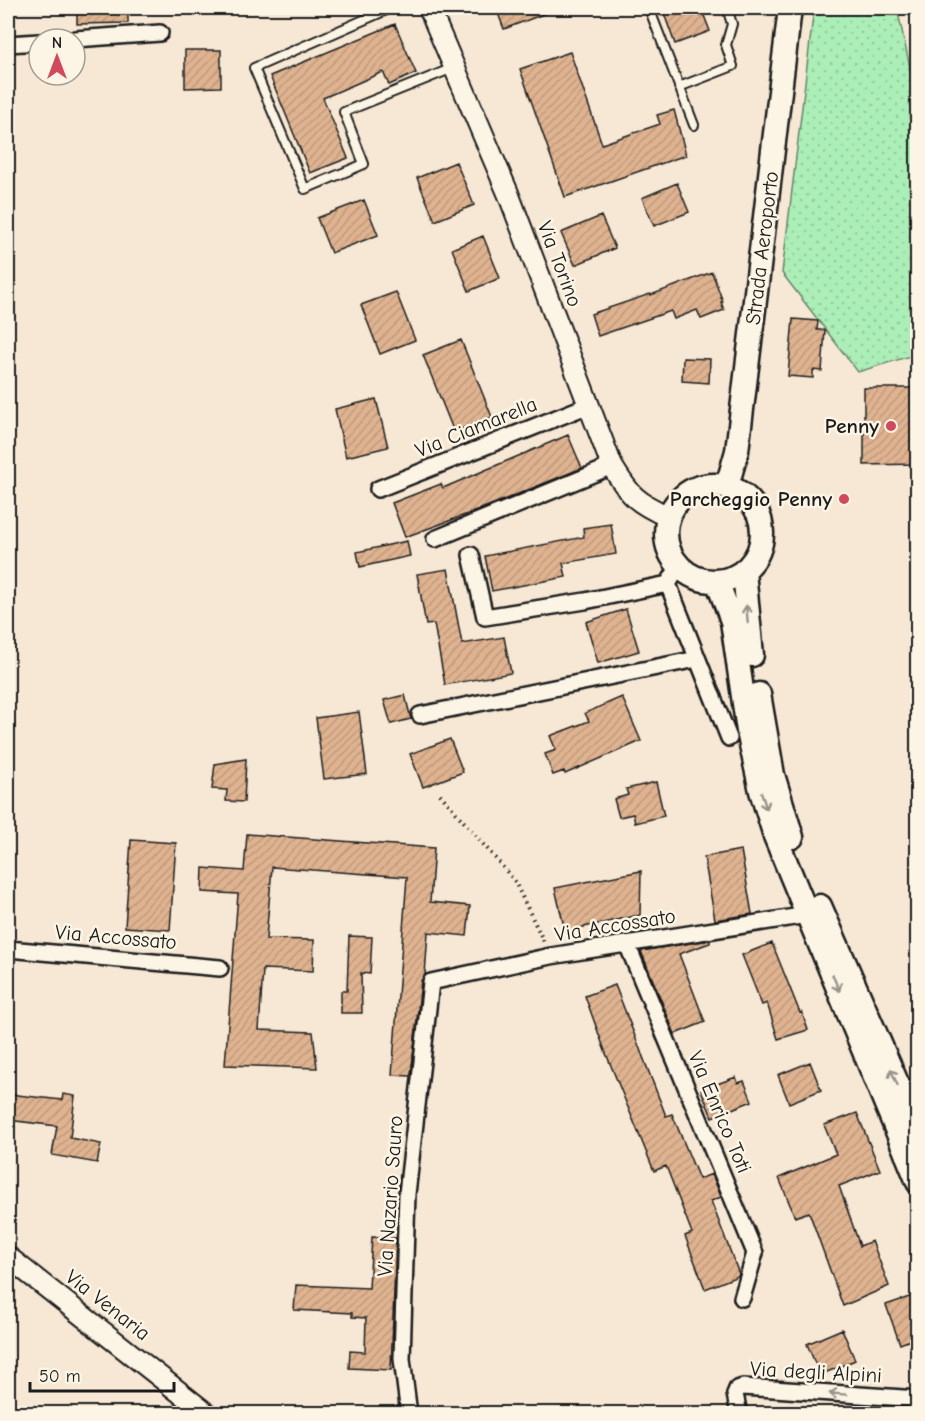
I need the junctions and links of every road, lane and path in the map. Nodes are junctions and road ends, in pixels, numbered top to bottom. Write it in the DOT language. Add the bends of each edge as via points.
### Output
graph roads {
  1 [pos="391,8"];
  2 [pos="429,8"];
  3 [pos="649,8"];
  4 [pos="727,8"];
  5 [pos="790,8"];
  6 [pos="160,33"];
  7 [pos="87,38"];
  8 [pos="27,43"];
  9 [pos="8,44"];
  10 [pos="454,67"];
  11 [pos="679,87"];
  12 [pos="694,125"];
  13 [pos="589,405"];
  14 [pos="612,466"];
  15 [pos="727,486"];
  16 [pos="378,489"];
  17 [pos="669,517"];
  18 [pos="435,539"];
  19 [pos="471,555"];
  20 [pos="744,571"];
  21 [pos="674,575"];
  22 [pos="717,581"];
  23 [pos="697,659"];
  24 [pos="420,715"];
  25 [pos="729,738"];
  26 [pos="440,794"];
  27 [pos="807,915"];
  28 [pos="627,944"];
  29 [pos="8,949"];
  30 [pos="551,956"];
  31 [pos="220,968"];
  32 [pos="430,982"];
  33 [pos="918,1131"];
  34 [pos="918,1182"];
  35 [pos="8,1257"];
  36 [pos="742,1298"];
  37 [pos="918,1399"];
  38 [pos="207,1413"];
  39 [pos="409,1413"];
  40 [pos="739,1413"];
  1 -- 10 [label="lane" via="254,68 305,189 364,164 344,112"];
  2 -- 10 [label="street, Via Torino"];
  3 -- 11 [label="lane"];
  4 -- 11 [label="lane" via="732,24 726,45 733,66"];
  5 -- 15 [label="main road, Strada Aeroporto" via="739,441"];
  6 -- 7 [label="street"];
  8 -- 9 [label="street"];
  10 -- 13 [label="street, Via Torino" via="508,194"];
  11 -- 12 [label="lane"];
  13 -- 14 [label="street, Via Torino"];
  13 -- 16 [label="street, Via Ciamarella"];
  14 -- 17 [label="street, Via Torino" via="627,491 645,506"];
  14 -- 18 [label="street"];
  15 -- 17 [label="main road" via="712,485 686,494"];
  15 -- 20 [label="main road" via="751,501 762,527 759,551"];
  17 -- 21 [label="main road" via="666,534"];
  19 -- 21 [label="street" via="485,617 585,601"];
  20 -- 22 [label="main road"];
  33 -- 20 [label="main road, one-way" via="787,824 763,721"];
  21 -- 22 [label="main road"];
  21 -- 23 [label="street"];
  22 -- 27 [label="main road, one-way" via="732,621 761,791"];
  23 -- 24 [label="street"];
  23 -- 25 [label="street"];
  26 -- 30 [label="path" via="514,879"];
  27 -- 28 [label="street, Via Accossato"];
  27 -- 34 [label="main road, one-way"];
  28 -- 30 [label="street, Via Accossato"];
  28 -- 36 [label="street, Via Enrico Toti" via="755,1253"];
  29 -- 31 [label="street, Via Accossato"];
  30 -- 32 [label="street, Via Accossato"];
  32 -- 39 [label="street, Via Nazario Sauro" via="407,1194 402,1359"];
  35 -- 38 [label="street, Via Venaria"];
  37 -- 40 [label="street, Via degli Alpini, one-way" via="743,1387 735,1394"];
}
